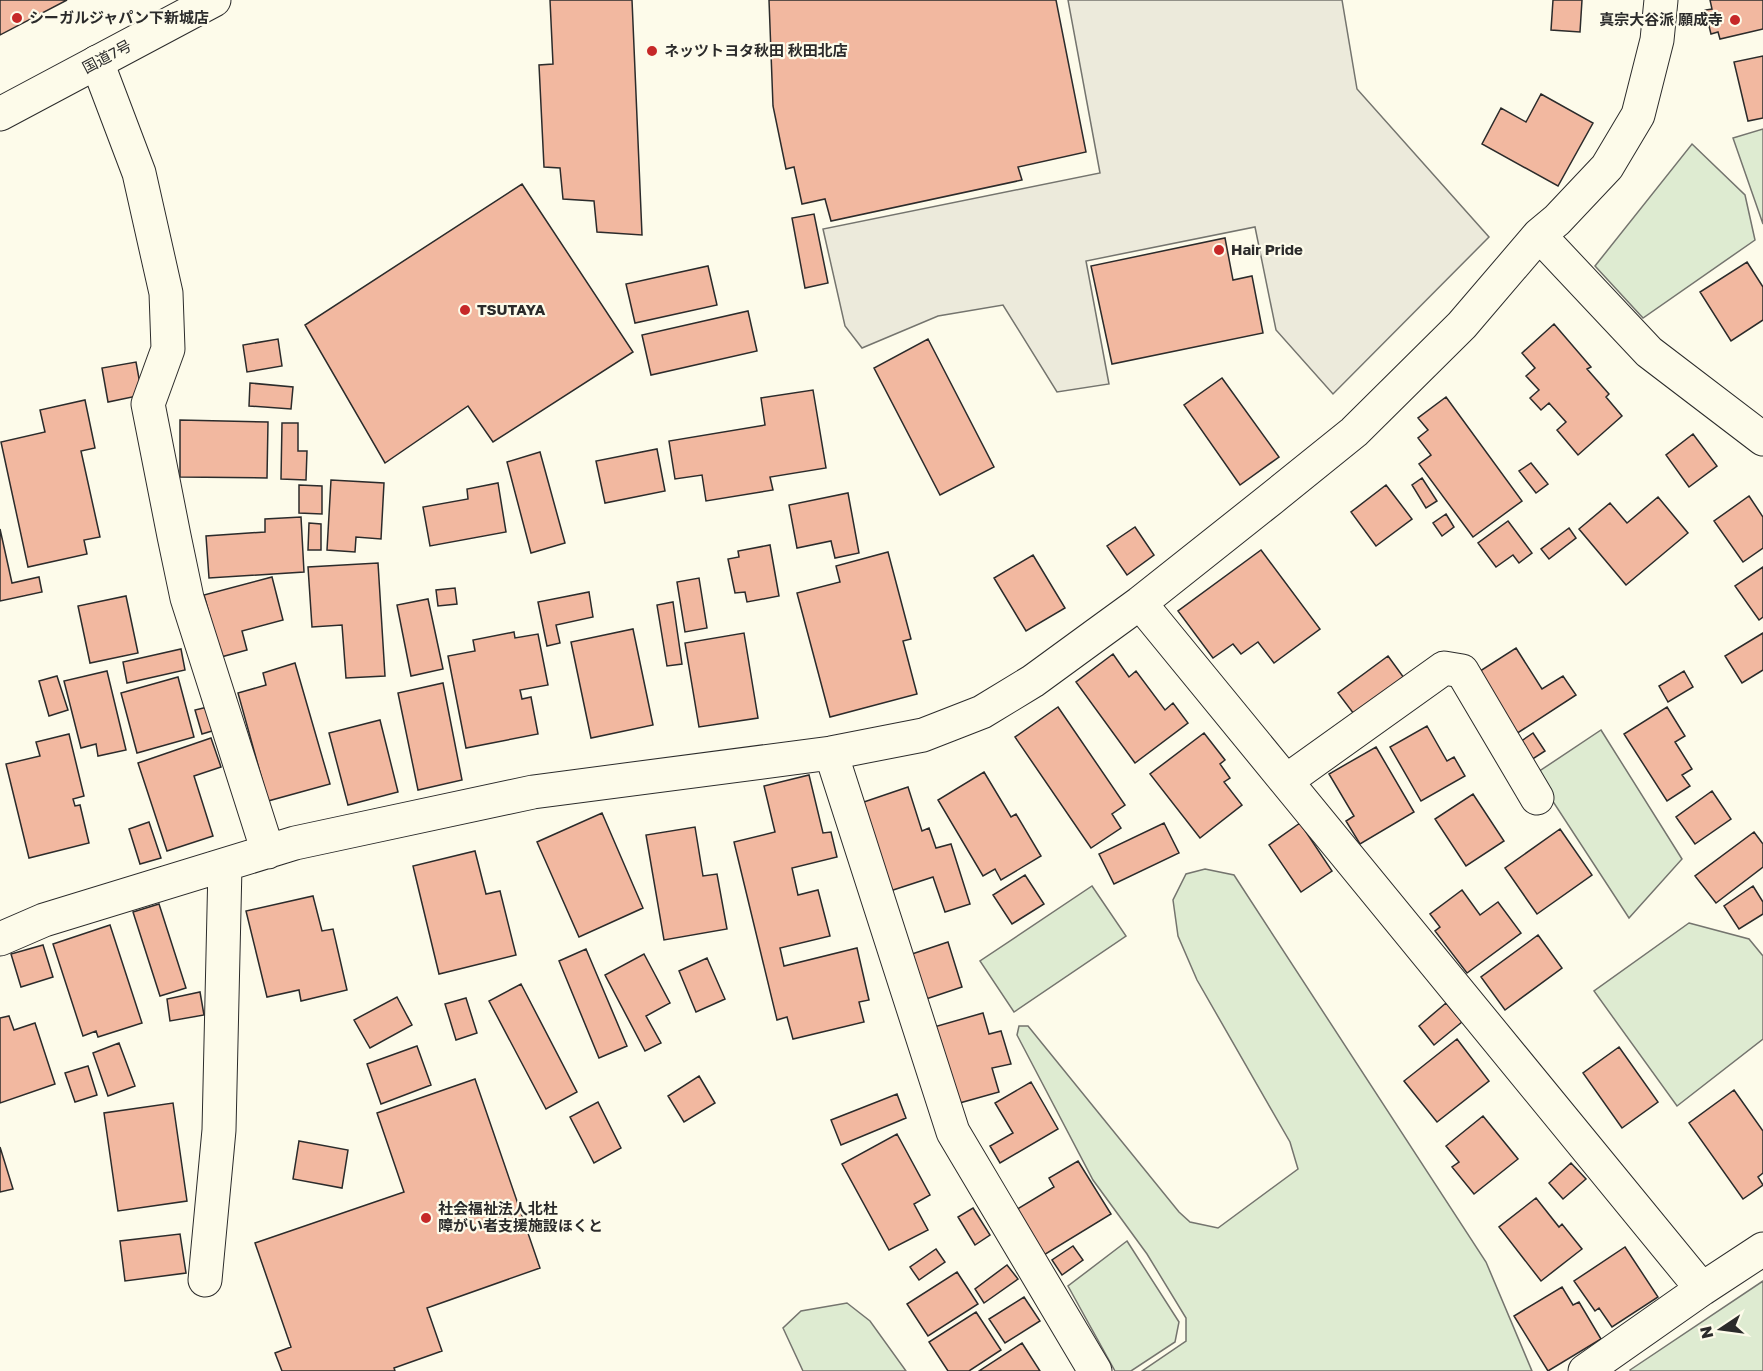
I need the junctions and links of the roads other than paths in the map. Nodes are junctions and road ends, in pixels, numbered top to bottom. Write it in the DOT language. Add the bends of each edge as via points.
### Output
graph roads {
  1 [pos="214,0"];
  2 [pos="1661,0"];
  3 [pos="97,62"];
  4 [pos="0,114"];
  5 [pos="1539,235"];
  6 [pos="1763,439"];
  7 [pos="1140,603"];
  8 [pos="831,753"];
  9 [pos="1286,781"];
  10 [pos="1537,798"];
  11 [pos="268,852"];
  12 [pos="225,866"];
  13 [pos="0,939"];
  14 [pos="1763,1249"];
  15 [pos="206,1280"];
  16 [pos="1702,1289"];
  17 [pos="1095,1371"];
  18 [pos="1585,1371"];
  1 -- 3 [label="main road, 国道7号"];
  2 -- 5 [label="main road" via="1657,40 1638,115 1606,167"];
  3 -- 4 [label="main road, 国道7号"];
  3 -- 11 [label="main road" via="139,173 166,293 168,349 148,404 187,598"];
  5 -- 6 [label="main road" via="1649,352"];
  5 -- 7 [label="main road" via="1462,325 1354,432"];
  7 -- 8 [label="main road" via="1033,681 982,712 923,735"];
  7 -- 9 [label="main road"];
  8 -- 11 [label="main road" via="533,792"];
  8 -- 17 [label="main road" via="952,1132"];
  9 -- 10 [label="main road" via="1444,668 1462,671"];
  9 -- 16 [label="main road"];
  11 -- 12 [label="main road"];
  12 -- 13 [label="main road" via="44,920"];
  12 -- 15 [label="main road" via="219,1130"];
  14 -- 16 [label="main road"];
  16 -- 18 [label="main road"];
}
